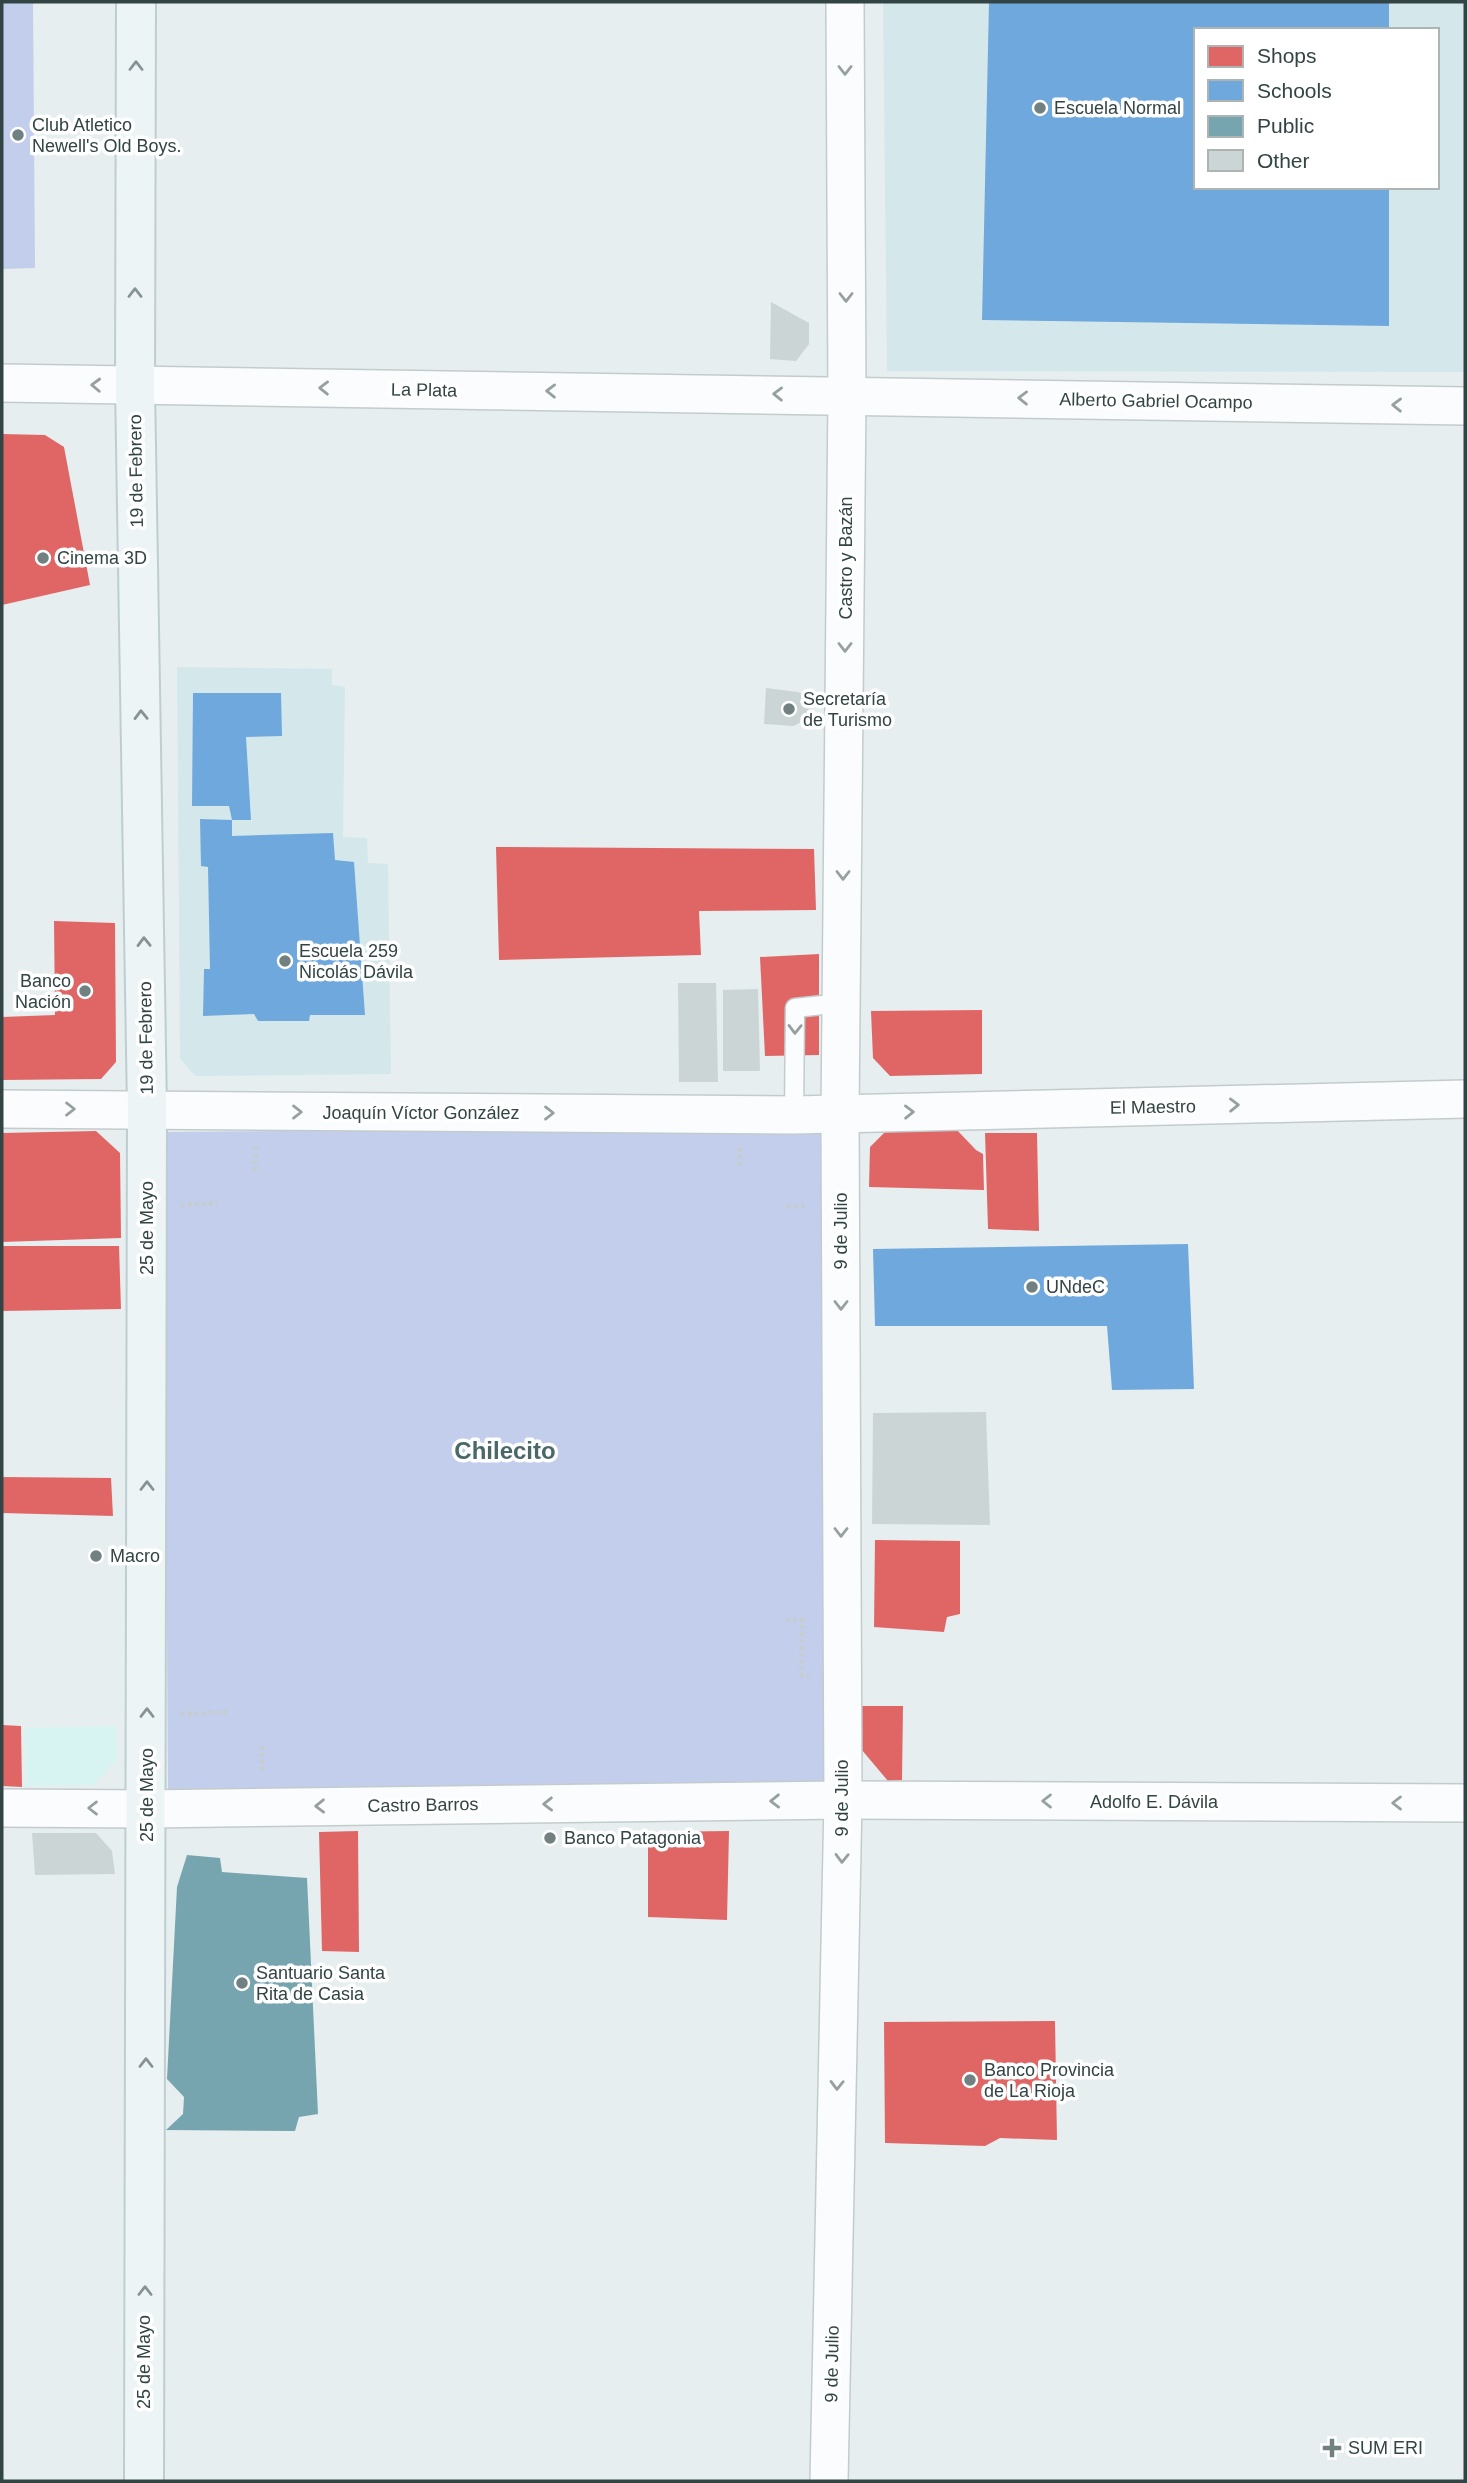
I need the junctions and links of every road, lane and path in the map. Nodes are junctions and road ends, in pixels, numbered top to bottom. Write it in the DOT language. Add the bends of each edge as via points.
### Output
graph roads {
  1 [pos="136,2"];
  2 [pos="845,2"];
  3 [pos="2,383"];
  4 [pos="135,386"];
  5 [pos="847,395"];
  6 [pos="1465,406"];
  7 [pos="842,1003"];
  8 [pos="1465,1099"];
  9 [pos="2,1109"];
  10 [pos="147,1109"];
  11 [pos="841,1114"];
  12 [pos="794,1115"];
  13 [pos="226,1712"];
  14 [pos="147,1715"];
  15 [pos="843,1800"];
  16 [pos="1465,1803"];
  17 [pos="2,1808"];
  18 [pos="147,1809"];
  19 [pos="144,2481"];
  20 [pos="829,2481"];
  4 -- 1 [label="main road, 19 de Febrero, one-way"];
  2 -- 5 [label="street, Castro y Bazán, one-way"];
  4 -- 3 [label="street, La Plata, one-way"];
  5 -- 4 [label="street, La Plata, one-way"];
  10 -- 4 [label="main road, 19 de Febrero, one-way"];
  6 -- 5 [label="street, Alberto Gabriel Ocampo, one-way"];
  5 -- 7 [label="street, Castro y Bazán, one-way"];
  7 -- 11 [label="street, Castro y Bazán"];
  7 -- 12 [label="lane, one-way" via="796,1008"];
  11 -- 8 [label="street, El Maestro, one-way"];
  9 -- 10 [label="street, Joaquín Víctor González, one-way"];
  10 -- 12 [label="street, Joaquín Víctor González, one-way"];
  14 -- 10 [label="main road, 25 de Mayo, one-way"];
  11 -- 12 [label="street, Joaquín Víctor González"];
  11 -- 15 [label="street, 9 de Julio, one-way"];
  13 -- 14 [label="path"];
  14 -- 18 [label="main road, 25 de Mayo"];
  16 -- 15 [label="street, Adolfo E. Dávila, one-way"];
  15 -- 18 [label="street, Castro Barros, one-way"];
  15 -- 20 [label="street, 9 de Julio, one-way"];
  18 -- 17 [label="street, Castro Barros, one-way"];
  19 -- 18 [label="main road, 25 de Mayo, one-way"];
}
